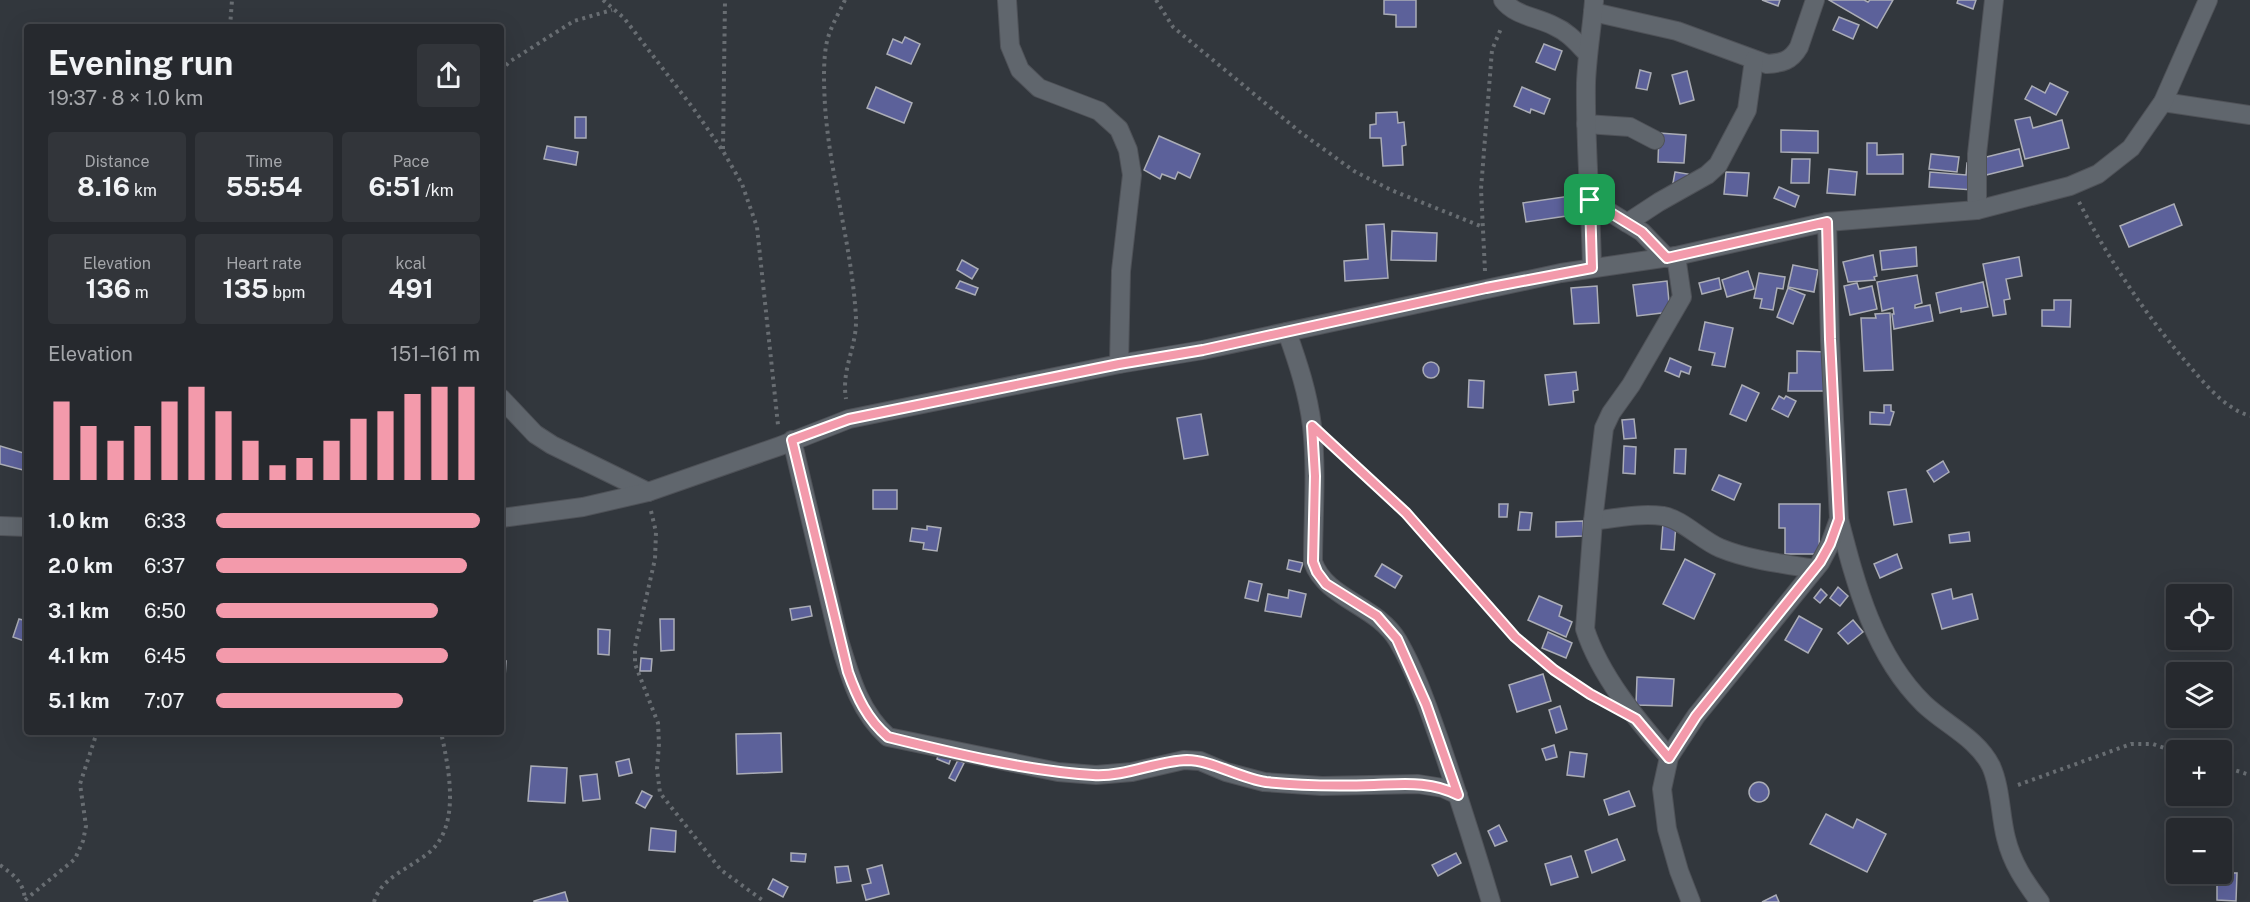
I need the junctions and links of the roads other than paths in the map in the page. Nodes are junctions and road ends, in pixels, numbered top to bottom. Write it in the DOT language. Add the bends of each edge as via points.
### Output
graph roads {
  1 [pos="1007,0"];
  2 [pos="1815,0"];
  3 [pos="1994,0"];
  4 [pos="2208,0"];
  5 [pos="1506,4"];
  6 [pos="1594,6"];
  7 [pos="1587,53"];
  8 [pos="1754,60"];
  9 [pos="2163,102"];
  10 [pos="2250,115"];
  11 [pos="1586,124"];
  12 [pos="1655,140"];
  13 [pos="1590,200"];
  14 [pos="1977,210"];
  15 [pos="1827,222"];
  16 [pos="1627,223"];
  17 [pos="1671,257"];
  18 [pos="1592,268"];
  19 [pos="1287,332"];
  20 [pos="1119,364"];
  21 [pos="504,401"];
  22 [pos="786,443"];
  23 [pos="648,492"];
  24 [pos="504,518"];
  25 [pos="1839,519"];
  26 [pos="1593,521"];
  27 [pos="0,526"];
  28 [pos="24,527"];
  29 [pos="1815,569"];
  30 [pos="1669,758"];
  31 [pos="1458,795"];
  32 [pos="1491,902"];
  33 [pos="1691,902"];
  34 [pos="2040,902"];
  1 -- 20 [label="street" via="1010,45 1020,70 1039,87 1099,111 1119,129 1128,150 1132,175 1121,271"];
  2 -- 8 [label="street" via="1800,47 1790,59 1767,64"];
  3 -- 14 [label="street" via="1977,154"];
  4 -- 9 [label="street"];
  5 -- 7 [label="street" via="1561,30"];
  6 -- 7 [label="street"];
  6 -- 8 [label="street"];
  7 -- 11 [label="street"];
  8 -- 16 [label="street" via="1747,110 1718,165"];
  9 -- 10 [label="street"];
  9 -- 14 [label="street" via="2131,148 2098,174 2070,186"];
  11 -- 12 [label="street" via="1630,127"];
  11 -- 13 [label="street"];
  13 -- 16 [label="street"];
  13 -- 18 [label="street"];
  14 -- 15 [label="street"];
  15 -- 17 [label="street"];
  15 -- 25 [label="street"];
  16 -- 17 [label="street"];
  17 -- 18 [label="street"];
  17 -- 26 [label="street" via="1682,297 1604,428"];
  18 -- 19 [label="street"];
  19 -- 20 [label="street"];
  19 -- 31 [label="street" via="1304,381 1312,426 1313,562 1326,584 1377,616 1397,639 1426,704"];
  20 -- 22 [label="street" via="849,419"];
  21 -- 23 [label="street" via="552,446"];
  22 -- 23 [label="street"];
  22 -- 31 [label="street" via="848,672 868,716 888,737 1058,772 1132,772 1184,760 1200,761 1264,782 1322,786 1418,784"];
  23 -- 24 [label="street" via="584,507"];
  25 -- 29 [label="street"];
  25 -- 34 [label="street" via="1857,589 1881,645 1898,675 1925,705 1960,731 1991,767 2014,864"];
  26 -- 29 [label="street" via="1664,516 1731,553"];
  26 -- 30 [label="street" via="1585,629 1636,719"];
  27 -- 28 [label="street"];
  29 -- 30 [label="street" via="1696,716"];
  30 -- 33 [label="street" via="1662,789 1667,829"];
  31 -- 32 [label="street"];
}
